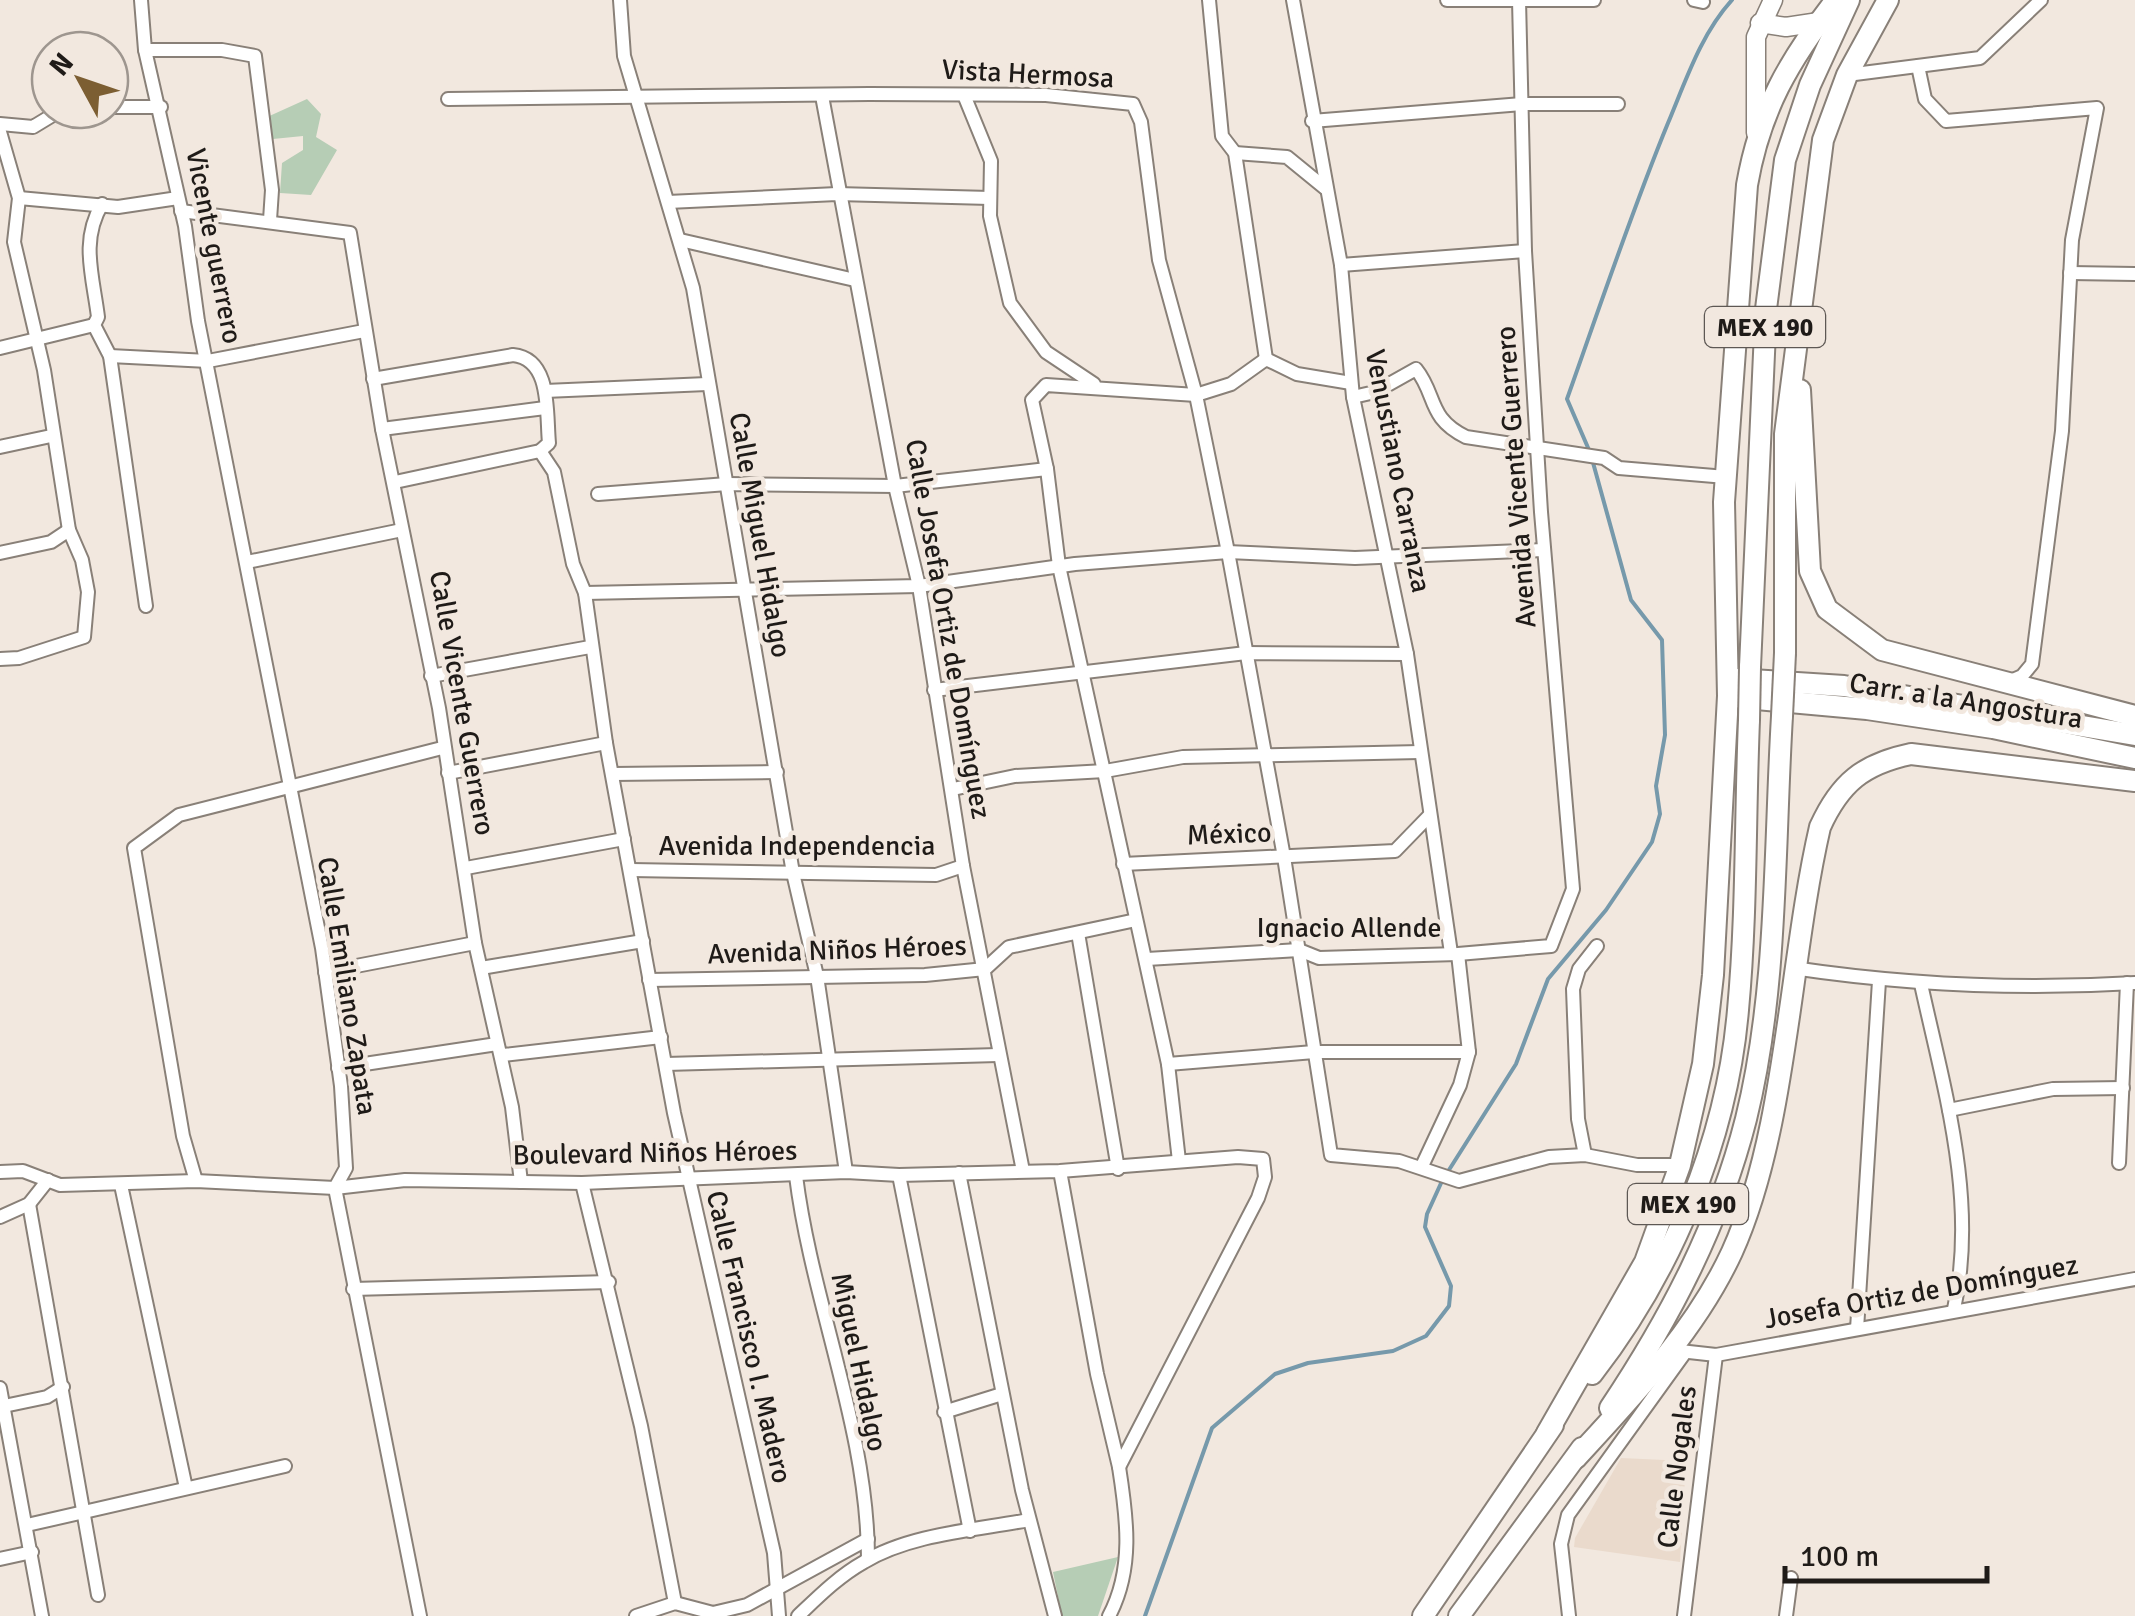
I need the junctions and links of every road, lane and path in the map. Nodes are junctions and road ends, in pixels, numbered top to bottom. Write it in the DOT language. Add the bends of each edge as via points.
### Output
graph roads {
  1 [pos="141,0"];
  2 [pos="620,0"];
  3 [pos="1209,0"];
  4 [pos="1293,0"];
  5 [pos="1447,0"];
  6 [pos="1594,0"];
  7 [pos="1772,0"];
  8 [pos="1836,0"];
  9 [pos="1849,0"];
  10 [pos="1888,0"];
  11 [pos="2041,0"];
  12 [pos="1519,1"];
  13 [pos="1819,22"];
  14 [pos="1760,23"];
  15 [pos="145,50"];
  16 [pos="1918,66"];
  17 [pos="1848,75"];
  18 [pos="964,94"];
  19 [pos="822,96"];
  20 [pos="635,97"];
  21 [pos="448,99"];
  22 [pos="1522,104"];
  23 [pos="1618,104"];
  24 [pos="130,107"];
  25 [pos="161,107"];
  26 [pos="1312,121"];
  27 [pos="0,124"];
  28 [pos="30,126"];
  29 [pos="0,132"];
  30 [pos="1756,133"];
  31 [pos="1318,143"];
  32 [pos="1235,153"];
  33 [pos="1296,161"];
  34 [pos="1326,188"];
  35 [pos="838,194"];
  36 [pos="19,198"];
  37 [pos="990,198"];
  38 [pos="668,202"];
  39 [pos="102,204"];
  40 [pos="180,204"];
  41 [pos="270,220"];
  42 [pos="680,240"];
  43 [pos="7,244"];
  44 [pos="1525,251"];
  45 [pos="1341,265"];
  46 [pos="2070,273"];
  47 [pos="2135,274"];
  48 [pos="855,280"];
  49 [pos="94,325"];
  50 [pos="364,331"];
  51 [pos="36,342"];
  52 [pos="0,348"];
  53 [pos="1797,349"];
  54 [pos="110,356"];
  55 [pos="1266,359"];
  56 [pos="208,361"];
  57 [pos="373,379"];
  58 [pos="707,384"];
  59 [pos="1096,385"];
  60 [pos="1352,390"];
  61 [pos="545,391"];
  62 [pos="1196,396"];
  63 [pos="545,408"];
  64 [pos="382,430"];
  65 [pos="51,436"];
  66 [pos="545,447"];
  67 [pos="0,448"];
  68 [pos="1539,448"];
  69 [pos="1047,468"];
  70 [pos="1726,477"];
  71 [pos="395,482"];
  72 [pos="727,484"];
  73 [pos="895,486"];
  74 [pos="598,494"];
  75 [pos="69,530"];
  76 [pos="402,530"];
  77 [pos="1544,550"];
  78 [pos="1228,552"];
  79 [pos="0,553"];
  80 [pos="1390,556"];
  81 [pos="248,562"];
  82 [pos="1059,566"];
  83 [pos="743,586"];
  84 [pos="919,586"];
  85 [pos="585,593"];
  86 [pos="146,606"];
  87 [pos="590,648"];
  88 [pos="1246,653"];
  89 [pos="1407,654"];
  90 [pos="0,659"];
  91 [pos="2032,664"];
  92 [pos="1083,670"];
  93 [pos="431,676"];
  94 [pos="2004,684"];
  95 [pos="1729,688"];
  96 [pos="934,690"];
  97 [pos="2048,694"];
  98 [pos="2135,716"];
  99 [pos="2135,735"];
  100 [pos="606,743"];
  101 [pos="442,748"];
  102 [pos="1420,752"];
  103 [pos="1264,756"];
  104 [pos="2135,758"];
  105 [pos="1104,770"];
  106 [pos="776,772"];
  107 [pos="448,773"];
  108 [pos="613,774"];
  109 [pos="2135,781"];
  110 [pos="954,789"];
  111 [pos="288,790"];
  112 [pos="1429,816"];
  113 [pos="624,838"];
  114 [pos="1284,857"];
  115 [pos="1123,864"];
  116 [pos="963,866"];
  117 [pos="466,868"];
  118 [pos="630,870"];
  119 [pos="793,873"];
  120 [pos="1136,920"];
  121 [pos="1078,934"];
  122 [pos="643,941"];
  123 [pos="475,943"];
  124 [pos="1551,946"];
  125 [pos="1597,946"];
  126 [pos="1299,950"];
  127 [pos="1455,954"];
  128 [pos="1147,959"];
  129 [pos="480,968"];
  130 [pos="1793,968"];
  131 [pos="985,969"];
  132 [pos="325,972"];
  133 [pos="817,976"];
  134 [pos="649,980"];
  135 [pos="1879,980"];
  136 [pos="2131,983"];
  137 [pos="1921,984"];
  138 [pos="661,1037"];
  139 [pos="500,1049"];
  140 [pos="1314,1052"];
  141 [pos="1469,1052"];
  142 [pos="998,1055"];
  143 [pos="827,1060"];
  144 [pos="666,1064"];
  145 [pos="1168,1064"];
  146 [pos="338,1068"];
  147 [pos="2123,1088"];
  148 [pos="1949,1110"];
  149 [pos="1585,1155"];
  150 [pos="1179,1161"];
  151 [pos="2119,1163"];
  152 [pos="1680,1165"];
  153 [pos="1422,1166"];
  154 [pos="1118,1169"];
  155 [pos="1022,1171"];
  156 [pos="0,1172"];
  157 [pos="846,1172"];
  158 [pos="1060,1172"];
  159 [pos="959,1173"];
  160 [pos="899,1175"];
  161 [pos="796,1176"];
  162 [pos="48,1180"];
  163 [pos="687,1180"];
  164 [pos="196,1182"];
  165 [pos="521,1182"];
  166 [pos="582,1183"];
  167 [pos="122,1184"];
  168 [pos="335,1188"];
  169 [pos="28,1204"];
  170 [pos="0,1218"];
  171 [pos="2135,1279"];
  172 [pos="609,1282"];
  173 [pos="353,1289"];
  174 [pos="1954,1309"];
  175 [pos="1856,1329"];
  176 [pos="1677,1352"];
  177 [pos="1716,1355"];
  178 [pos="63,1386"];
  179 [pos="0,1388"];
  180 [pos="1002,1394"];
  181 [pos="4,1406"];
  182 [pos="944,1412"];
  183 [pos="1547,1432"];
  184 [pos="6,1450"];
  185 [pos="1576,1458"];
  186 [pos="285,1466"];
  187 [pos="1119,1466"];
  188 [pos="186,1488"];
  189 [pos="86,1510"];
  190 [pos="1028,1520"];
  191 [pos="27,1525"];
  192 [pos="970,1532"];
  193 [pos="868,1538"];
  194 [pos="32,1552"];
  195 [pos="0,1559"];
  196 [pos="868,1559"];
  197 [pos="1791,1578"];
  198 [pos="778,1590"];
  199 [pos="98,1595"];
  200 [pos="674,1603"];
  201 [pos="42,1616"];
  202 [pos="420,1616"];
  203 [pos="636,1616"];
  204 [pos="778,1616"];
  205 [pos="798,1616"];
  206 [pos="1056,1616"];
  207 [pos="1109,1616"];
  208 [pos="1423,1616"];
  209 [pos="1460,1616"];
  210 [pos="1569,1616"];
  211 [pos="1684,1616"];
  212 [pos="1786,1616"];
  1 -- 15 [label="street, Vicente guerrero"];
  2 -- 20 [label="street, Calle Miguel Hidalgo" via="621,40"];
  3 -- 32 [label="street" via="1222,136"];
  4 -- 26 [label="street, Venustiano Carranza"];
  5 -- 12 [label="street"];
  6 -- 12 [label="street"];
  7 -- 14 [label="street"];
  8 -- 13 [label="main road"];
  9 -- 183 [label="main road, MEX 190, bridge" via="1785,160 1766,309 1738,1011 1718,1112 1657,1278 1629,1327"];
  10 -- 17 [label="main road, MEX 190"];
  11 -- 16 [label="street" via="1980,58"];
  12 -- 22 [label="street, Avenida Vicente Guerrero"];
  13 -- 14 [label="street"];
  13 -- 30 [label="main road"];
  14 -- 30 [label="street"];
  15 -- 25 [label="street, Vicente guerrero"];
  15 -- 41 [label="street" via="255,56"];
  16 -- 17 [label="street"];
  16 -- 46 [label="street" via="1925,99 1946,121 2097,108"];
  17 -- 53 [label="main road, MEX 190" via="1823,140"];
  18 -- 19 [label="street, Vista Hermosa"];
  18 -- 37 [label="street" via="990,160"];
  18 -- 62 [label="street, Vista Hermosa" via="1133,104 1142,122 1160,260"];
  19 -- 20 [label="street, Vista Hermosa"];
  19 -- 35 [label="street, Calle Josefa Ortiz de Domínguez"];
  20 -- 21 [label="street"];
  20 -- 38 [label="street, Calle Miguel Hidalgo"];
  22 -- 23 [label="street"];
  22 -- 26 [label="street"];
  22 -- 44 [label="street, Avenida Vicente Guerrero"];
  24 -- 25 [label="street"];
  25 -- 40 [label="street, Vicente guerrero"];
  26 -- 31 [label="street, Venustiano Carranza"];
  27 -- 28 [label="street"];
  29 -- 36 [label="street"];
  30 -- 70 [label="main road" via="1734,314"];
  31 -- 33 [label="street"];
  31 -- 34 [label="street, Venustiano Carranza"];
  32 -- 33 [label="street" via="1270,152"];
  32 -- 55 [label="street"];
  33 -- 34 [label="street"];
  34 -- 45 [label="street, Venustiano Carranza"];
  35 -- 37 [label="street"];
  35 -- 38 [label="street"];
  35 -- 48 [label="street, Calle Josefa Ortiz de Domínguez"];
  36 -- 39 [label="street"];
  36 -- 43 [label="street"];
  37 -- 59 [label="street" via="1010,303 1046,352"];
  38 -- 42 [label="street, Calle Miguel Hidalgo"];
  39 -- 40 [label="street"];
  39 -- 49 [label="street" via="87,247"];
  40 -- 41 [label="street"];
  40 -- 56 [label="street, Vicente guerrero"];
  41 -- 50 [label="street, Calle Vicente Guerrero" via="350,232"];
  42 -- 48 [label="street"];
  42 -- 58 [label="street, Calle Miguel Hidalgo"];
  43 -- 51 [label="street"];
  44 -- 45 [label="street"];
  44 -- 68 [label="street, Avenida Vicente Guerrero"];
  45 -- 60 [label="street, Venustiano Carranza"];
  46 -- 47 [label="street"];
  46 -- 91 [label="street" via="2062,430"];
  48 -- 73 [label="street, Calle Josefa Ortiz de Domínguez"];
  49 -- 51 [label="street"];
  49 -- 54 [label="street"];
  50 -- 56 [label="street, Vicente guerrero"];
  50 -- 57 [label="street, Calle Vicente Guerrero"];
  51 -- 52 [label="street"];
  51 -- 65 [label="street"];
  53 -- 94 [label="main road" via="1810,570 1827,610 1882,650"];
  53 -- 185 [label="main road, MEX 190, bridge" via="1785,434 1785,653 1764,1018 1746,1119 1688,1278"];
  54 -- 56 [label="street"];
  54 -- 86 [label="street"];
  55 -- 60 [label="street"];
  55 -- 62 [label="street" via="1231,384"];
  56 -- 81 [label="street, Calle Emiliano Zapata"];
  57 -- 61 [label="street" via="528,356"];
  57 -- 64 [label="street, Calle Vicente Guerrero"];
  58 -- 61 [label="street"];
  58 -- 72 [label="street, Calle Miguel Hidalgo"];
  59 -- 62 [label="street"];
  59 -- 69 [label="street" via="1046,385 1032,400"];
  60 -- 68 [label="street" via="1375,392 1416,369 1430,403 1452,430"];
  60 -- 80 [label="street, Venustiano Carranza"];
  61 -- 63 [label="street"];
  62 -- 78 [label="street"];
  63 -- 64 [label="street"];
  63 -- 66 [label="street"];
  64 -- 71 [label="street, Calle Vicente Guerrero"];
  65 -- 67 [label="street"];
  65 -- 75 [label="street"];
  66 -- 71 [label="street"];
  66 -- 85 [label="street"];
  68 -- 70 [label="street" via="1604,458 1619,468"];
  68 -- 77 [label="street, Avenida Vicente Guerrero"];
  69 -- 73 [label="street"];
  69 -- 82 [label="street"];
  70 -- 95 [label="main road"];
  71 -- 76 [label="street, Calle Vicente Guerrero"];
  72 -- 73 [label="street"];
  72 -- 74 [label="street"];
  72 -- 83 [label="street, Calle Miguel Hidalgo"];
  73 -- 84 [label="street, Calle Josefa Ortiz de Domínguez"];
  75 -- 79 [label="street" via="51,542"];
  75 -- 90 [label="street" via="88,592 84,637"];
  76 -- 81 [label="street"];
  76 -- 93 [label="street, Calle Vicente Guerrero"];
  77 -- 80 [label="street"];
  77 -- 124 [label="street, Avenida Vicente Guerrero" via="1573,889"];
  78 -- 80 [label="street"];
  78 -- 82 [label="street"];
  78 -- 88 [label="street"];
  80 -- 89 [label="street, Venustiano Carranza"];
  81 -- 111 [label="street, Calle Emiliano Zapata"];
  82 -- 84 [label="street"];
  82 -- 92 [label="street"];
  83 -- 84 [label="street"];
  83 -- 85 [label="street"];
  83 -- 106 [label="street, Calle Miguel Hidalgo"];
  84 -- 96 [label="street, Calle Josefa Ortiz de Domínguez"];
  85 -- 87 [label="street, Calle Francisco I. Madero"];
  87 -- 93 [label="street"];
  87 -- 100 [label="street, Calle Francisco I. Madero"];
  88 -- 89 [label="street"];
  88 -- 92 [label="street"];
  88 -- 103 [label="street"];
  89 -- 102 [label="street, Venustiano Carranza"];
  91 -- 94 [label="street"];
  91 -- 97 [label="street" via="2036,683"];
  92 -- 96 [label="street"];
  92 -- 105 [label="street"];
  93 -- 101 [label="street, Calle Vicente Guerrero"];
  94 -- 97 [label="main road"];
  95 -- 99 [label="main road, Carr. a la Angostura" via="1844,686"];
  95 -- 104 [label="main road, Carr. a la Angostura" via="1804,707 1993,728"];
  95 -- 152 [label="main road" via="1710,1017"];
  96 -- 110 [label="street, Calle Josefa Ortiz de Domínguez"];
  97 -- 98 [label="main road"];
  100 -- 107 [label="street"];
  100 -- 108 [label="street, Calle Francisco I. Madero"];
  101 -- 107 [label="street, Calle Vicente Guerrero"];
  101 -- 111 [label="street"];
  102 -- 103 [label="street"];
  102 -- 112 [label="street, Venustiano Carranza"];
  103 -- 105 [label="street" via="1183,757"];
  103 -- 114 [label="street"];
  105 -- 110 [label="street" via="1015,776"];
  105 -- 115 [label="street"];
  106 -- 108 [label="street"];
  106 -- 119 [label="street, Calle Miguel Hidalgo"];
  107 -- 117 [label="street, Calle Vicente Guerrero"];
  108 -- 113 [label="street, Calle Francisco I. Madero"];
  109 -- 130 [label="main road" via="1934,754 1864,768 1831,803 1820,828"];
  110 -- 116 [label="street, Calle Josefa Ortiz de Domínguez"];
  111 -- 132 [label="street, Calle Emiliano Zapata"];
  111 -- 164 [label="street" via="180,815 134,848"];
  112 -- 114 [label="street, México" via="1395,851"];
  112 -- 127 [label="street, Venustiano Carranza"];
  113 -- 117 [label="street"];
  113 -- 118 [label="street, Calle Francisco I. Madero"];
  114 -- 115 [label="street, México"];
  114 -- 126 [label="street"];
  115 -- 120 [label="street"];
  116 -- 119 [label="street, Avenida Independencia" via="936,875"];
  116 -- 131 [label="street, Calle Josefa Ortiz de Domínguez"];
  117 -- 123 [label="street, Calle Vicente Guerrero"];
  118 -- 119 [label="street, Avenida Independencia"];
  118 -- 122 [label="street, Calle Francisco I. Madero"];
  119 -- 133 [label="street, Calle Miguel Hidalgo"];
  120 -- 121 [label="street, Avenida Niños Héroes"];
  120 -- 128 [label="street"];
  121 -- 131 [label="street, Avenida Niños Héroes" via="1009,947"];
  121 -- 154 [label="street"];
  122 -- 129 [label="street"];
  122 -- 134 [label="street, Calle Francisco I. Madero"];
  123 -- 129 [label="street, Calle Vicente Guerrero"];
  123 -- 132 [label="street"];
  124 -- 127 [label="street, Ignacio Allende"];
  125 -- 149 [label="street" via="1572,989"];
  126 -- 127 [label="street, Ignacio Allende" via="1319,958"];
  126 -- 128 [label="street, Ignacio Allende"];
  126 -- 140 [label="street"];
  127 -- 141 [label="street, Venustiano Carranza"];
  128 -- 145 [label="street"];
  129 -- 139 [label="street, Calle Vicente Guerrero"];
  130 -- 135 [label="street"];
  130 -- 176 [label="main road" via="1761,1169 1732,1252"];
  131 -- 133 [label="street, Avenida Niños Héroes"];
  131 -- 142 [label="street, Calle Josefa Ortiz de Domínguez"];
  132 -- 146 [label="street, Calle Emiliano Zapata"];
  133 -- 134 [label="street, Avenida Niños Héroes"];
  133 -- 143 [label="street, Calle Miguel Hidalgo"];
  134 -- 138 [label="street, Calle Francisco I. Madero"];
  135 -- 137 [label="street"];
  135 -- 175 [label="street"];
  136 -- 137 [label="street"];
  136 -- 147 [label="street"];
  137 -- 148 [label="street"];
  138 -- 139 [label="street"];
  138 -- 144 [label="street, Calle Francisco I. Madero"];
  139 -- 146 [label="street"];
  139 -- 165 [label="street, Calle Vicente Guerrero"];
  140 -- 141 [label="street"];
  140 -- 145 [label="street"];
  140 -- 153 [label="street" via="1332,1155"];
  141 -- 153 [label="street"];
  142 -- 143 [label="street"];
  142 -- 155 [label="street, Calle Josefa Ortiz de Domínguez"];
  143 -- 144 [label="street"];
  143 -- 157 [label="street, Calle Miguel Hidalgo"];
  144 -- 163 [label="street, Calle Francisco I. Madero"];
  145 -- 150 [label="street"];
  146 -- 168 [label="street, Calle Emiliano Zapata" via="346,1168"];
  147 -- 148 [label="street" via="2053,1089"];
  147 -- 151 [label="street"];
  148 -- 174 [label="street" via="1964,1254"];
  149 -- 152 [label="street"];
  149 -- 153 [label="street" via="1549,1157 1459,1181"];
  150 -- 154 [label="street, Boulevard Niños Héroes"];
  150 -- 187 [label="street, Boulevard Niños Héroes" via="1263,1160 1258,1198"];
  152 -- 183 [label="main road" via="1645,1262"];
  154 -- 158 [label="street, Boulevard Niños Héroes"];
  155 -- 158 [label="street, Boulevard Niños Héroes"];
  155 -- 159 [label="street, Boulevard Niños Héroes"];
  156 -- 162 [label="street, Boulevard Niños Héroes"];
  157 -- 160 [label="street, Boulevard Niños Héroes"];
  157 -- 161 [label="street, Boulevard Niños Héroes"];
  158 -- 187 [label="street"];
  159 -- 160 [label="street, Boulevard Niños Héroes"];
  159 -- 180 [label="street"];
  160 -- 182 [label="street"];
  161 -- 163 [label="street, Boulevard Niños Héroes"];
  161 -- 193 [label="street, Miguel Hidalgo"];
  162 -- 167 [label="street, Boulevard Niños Héroes"];
  162 -- 169 [label="street"];
  163 -- 166 [label="street, Boulevard Niños Héroes"];
  163 -- 198 [label="street, Calle Francisco I. Madero"];
  164 -- 167 [label="street, Boulevard Niños Héroes"];
  164 -- 168 [label="street, Boulevard Niños Héroes"];
  165 -- 166 [label="street, Boulevard Niños Héroes"];
  165 -- 168 [label="street, Boulevard Niños Héroes" via="406,1180"];
  166 -- 172 [label="street"];
  167 -- 188 [label="street"];
  168 -- 173 [label="street, Calle Emiliano Zapata"];
  169 -- 170 [label="street"];
  169 -- 178 [label="street"];
  171 -- 174 [label="street, Josefa Ortiz de Domínguez"];
  172 -- 173 [label="street"];
  172 -- 200 [label="street"];
  173 -- 202 [label="street, Calle Emiliano Zapata"];
  174 -- 175 [label="street, Josefa Ortiz de Domínguez"];
  175 -- 177 [label="street, Josefa Ortiz de Domínguez"];
  176 -- 177 [label="street, Calle Nogales"];
  176 -- 185 [label="main road"];
  176 -- 210 [label="street" via="1568,1516 1561,1544"];
  177 -- 211 [label="street, Calle Nogales"];
  178 -- 181 [label="street" via="47,1397"];
  178 -- 189 [label="street"];
  179 -- 181 [label="street"];
  180 -- 182 [label="street"];
  180 -- 190 [label="street"];
  181 -- 184 [label="street"];
  182 -- 192 [label="street"];
  183 -- 208 [label="main road, MEX 190"];
  184 -- 191 [label="street"];
  185 -- 209 [label="main road, MEX 190"];
  186 -- 188 [label="street"];
  187 -- 207 [label="street" via="1128,1524 1121,1594"];
  188 -- 189 [label="street"];
  189 -- 191 [label="street"];
  189 -- 199 [label="street"];
  190 -- 192 [label="street"];
  190 -- 206 [label="street"];
  191 -- 194 [label="street"];
  192 -- 196 [label="street"];
  193 -- 196 [label="street, Miguel Hidalgo"];
  193 -- 198 [label="street"];
  194 -- 195 [label="street"];
  194 -- 201 [label="street"];
  196 -- 205 [label="street"];
  197 -- 212 [label="street"];
  198 -- 200 [label="street" via="713,1612"];
  198 -- 204 [label="street, Calle Francisco I. Madero"];
  200 -- 203 [label="street"];
}
